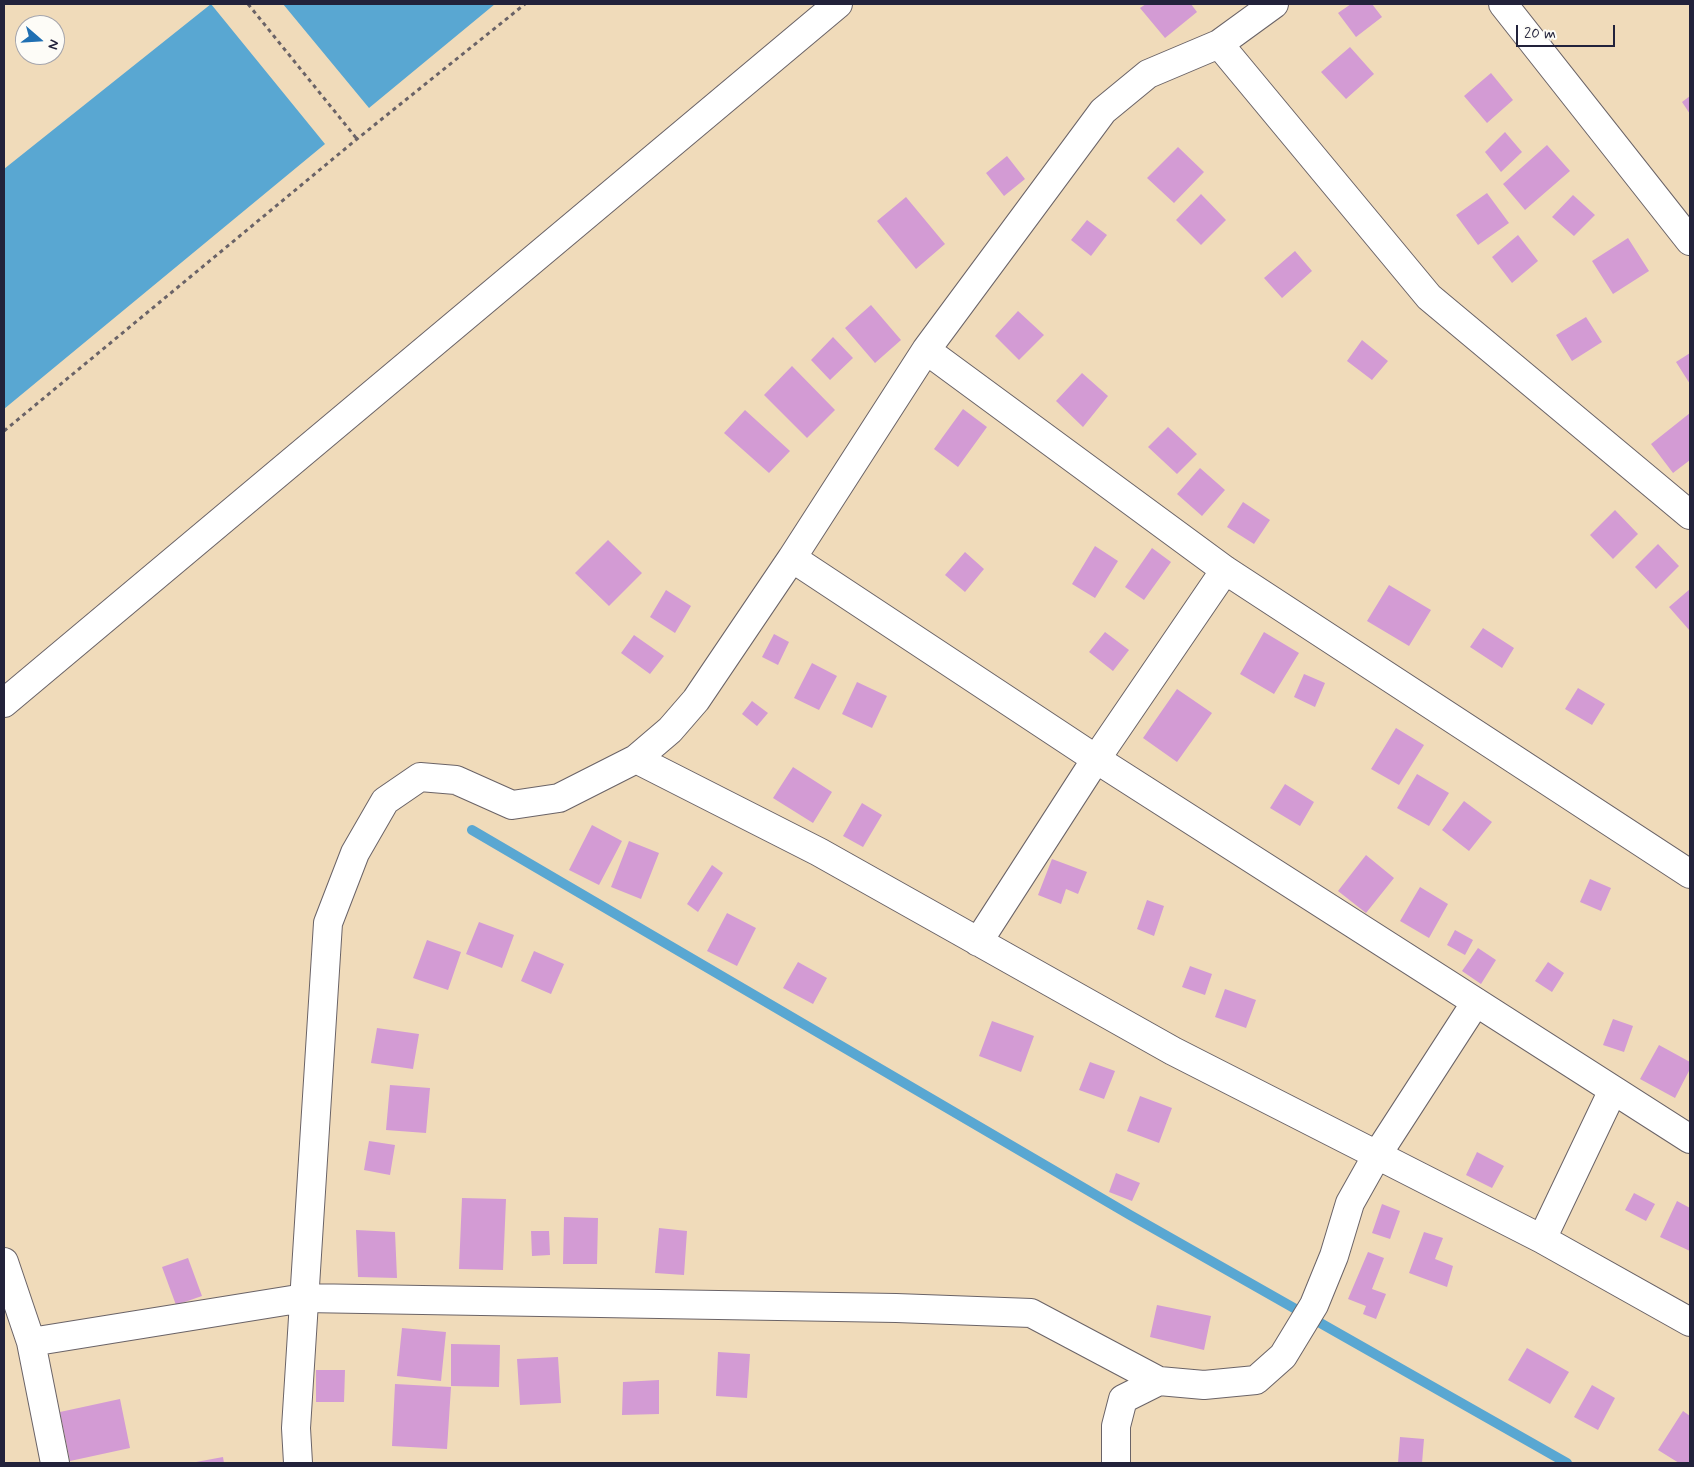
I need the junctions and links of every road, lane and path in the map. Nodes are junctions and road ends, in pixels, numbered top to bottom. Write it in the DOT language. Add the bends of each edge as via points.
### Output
graph roads {
  1 [pos="248,4"];
  2 [pos="525,4"];
  3 [pos="838,4"];
  4 [pos="1274,4"];
  5 [pos="1503,4"];
  6 [pos="1219,44"];
  7 [pos="357,139"];
  8 [pos="1690,241"];
  9 [pos="926,350"];
  10 [pos="4,431"];
  11 [pos="1690,515"];
  12 [pos="792,558"];
  13 [pos="1225,570"];
  14 [pos="4,703"];
  15 [pos="1096,758"];
  16 [pos="636,759"];
  17 [pos="1690,874"];
  18 [pos="978,942"];
  19 [pos="1476,1002"];
  20 [pos="1613,1090"];
  21 [pos="1690,1139"];
  22 [pos="1377,1155"];
  23 [pos="1542,1239"];
  24 [pos="4,1262"];
  25 [pos="304,1298"];
  26 [pos="1690,1322"];
  27 [pos="31,1342"];
  28 [pos="1159,1381"];
  29 [pos="55,1463"];
  30 [pos="298,1463"];
  31 [pos="1116,1463"];
  1 -- 7 [label="path"];
  2 -- 7 [label="path"];
  3 -- 14 [label="main road"];
  4 -- 6 [label="main road"];
  5 -- 8 [label="main road"];
  6 -- 9 [label="main road" via="1148,74 1103,111"];
  6 -- 11 [label="main road" via="1430,297"];
  7 -- 10 [label="path"];
  9 -- 12 [label="main road"];
  9 -- 13 [label="main road"];
  12 -- 15 [label="main road"];
  12 -- 16 [label="main road" via="696,700 670,730"];
  13 -- 15 [label="main road"];
  13 -- 17 [label="main road"];
  15 -- 18 [label="main road"];
  15 -- 19 [label="main road"];
  16 -- 18 [label="main road" via="819,852"];
  16 -- 25 [label="main road" via="559,798 512,805 456,780 420,777 385,801 355,853 328,923"];
  18 -- 22 [label="main road" via="1173,1051"];
  19 -- 20 [label="main road"];
  19 -- 22 [label="main road"];
  20 -- 21 [label="main road"];
  20 -- 23 [label="main road"];
  22 -- 23 [label="main road"];
  22 -- 28 [label="main road" via="1350,1203 1334,1256 1314,1305 1283,1356 1256,1380 1204,1385"];
  23 -- 26 [label="main road"];
  24 -- 27 [label="main road"];
  25 -- 27 [label="main road"];
  25 -- 28 [label="main road" via="886,1307 1031,1313"];
  25 -- 30 [label="main road" via="296,1428"];
  27 -- 29 [label="main road"];
  28 -- 31 [label="main road" via="1123,1400 1116,1426"];
}
